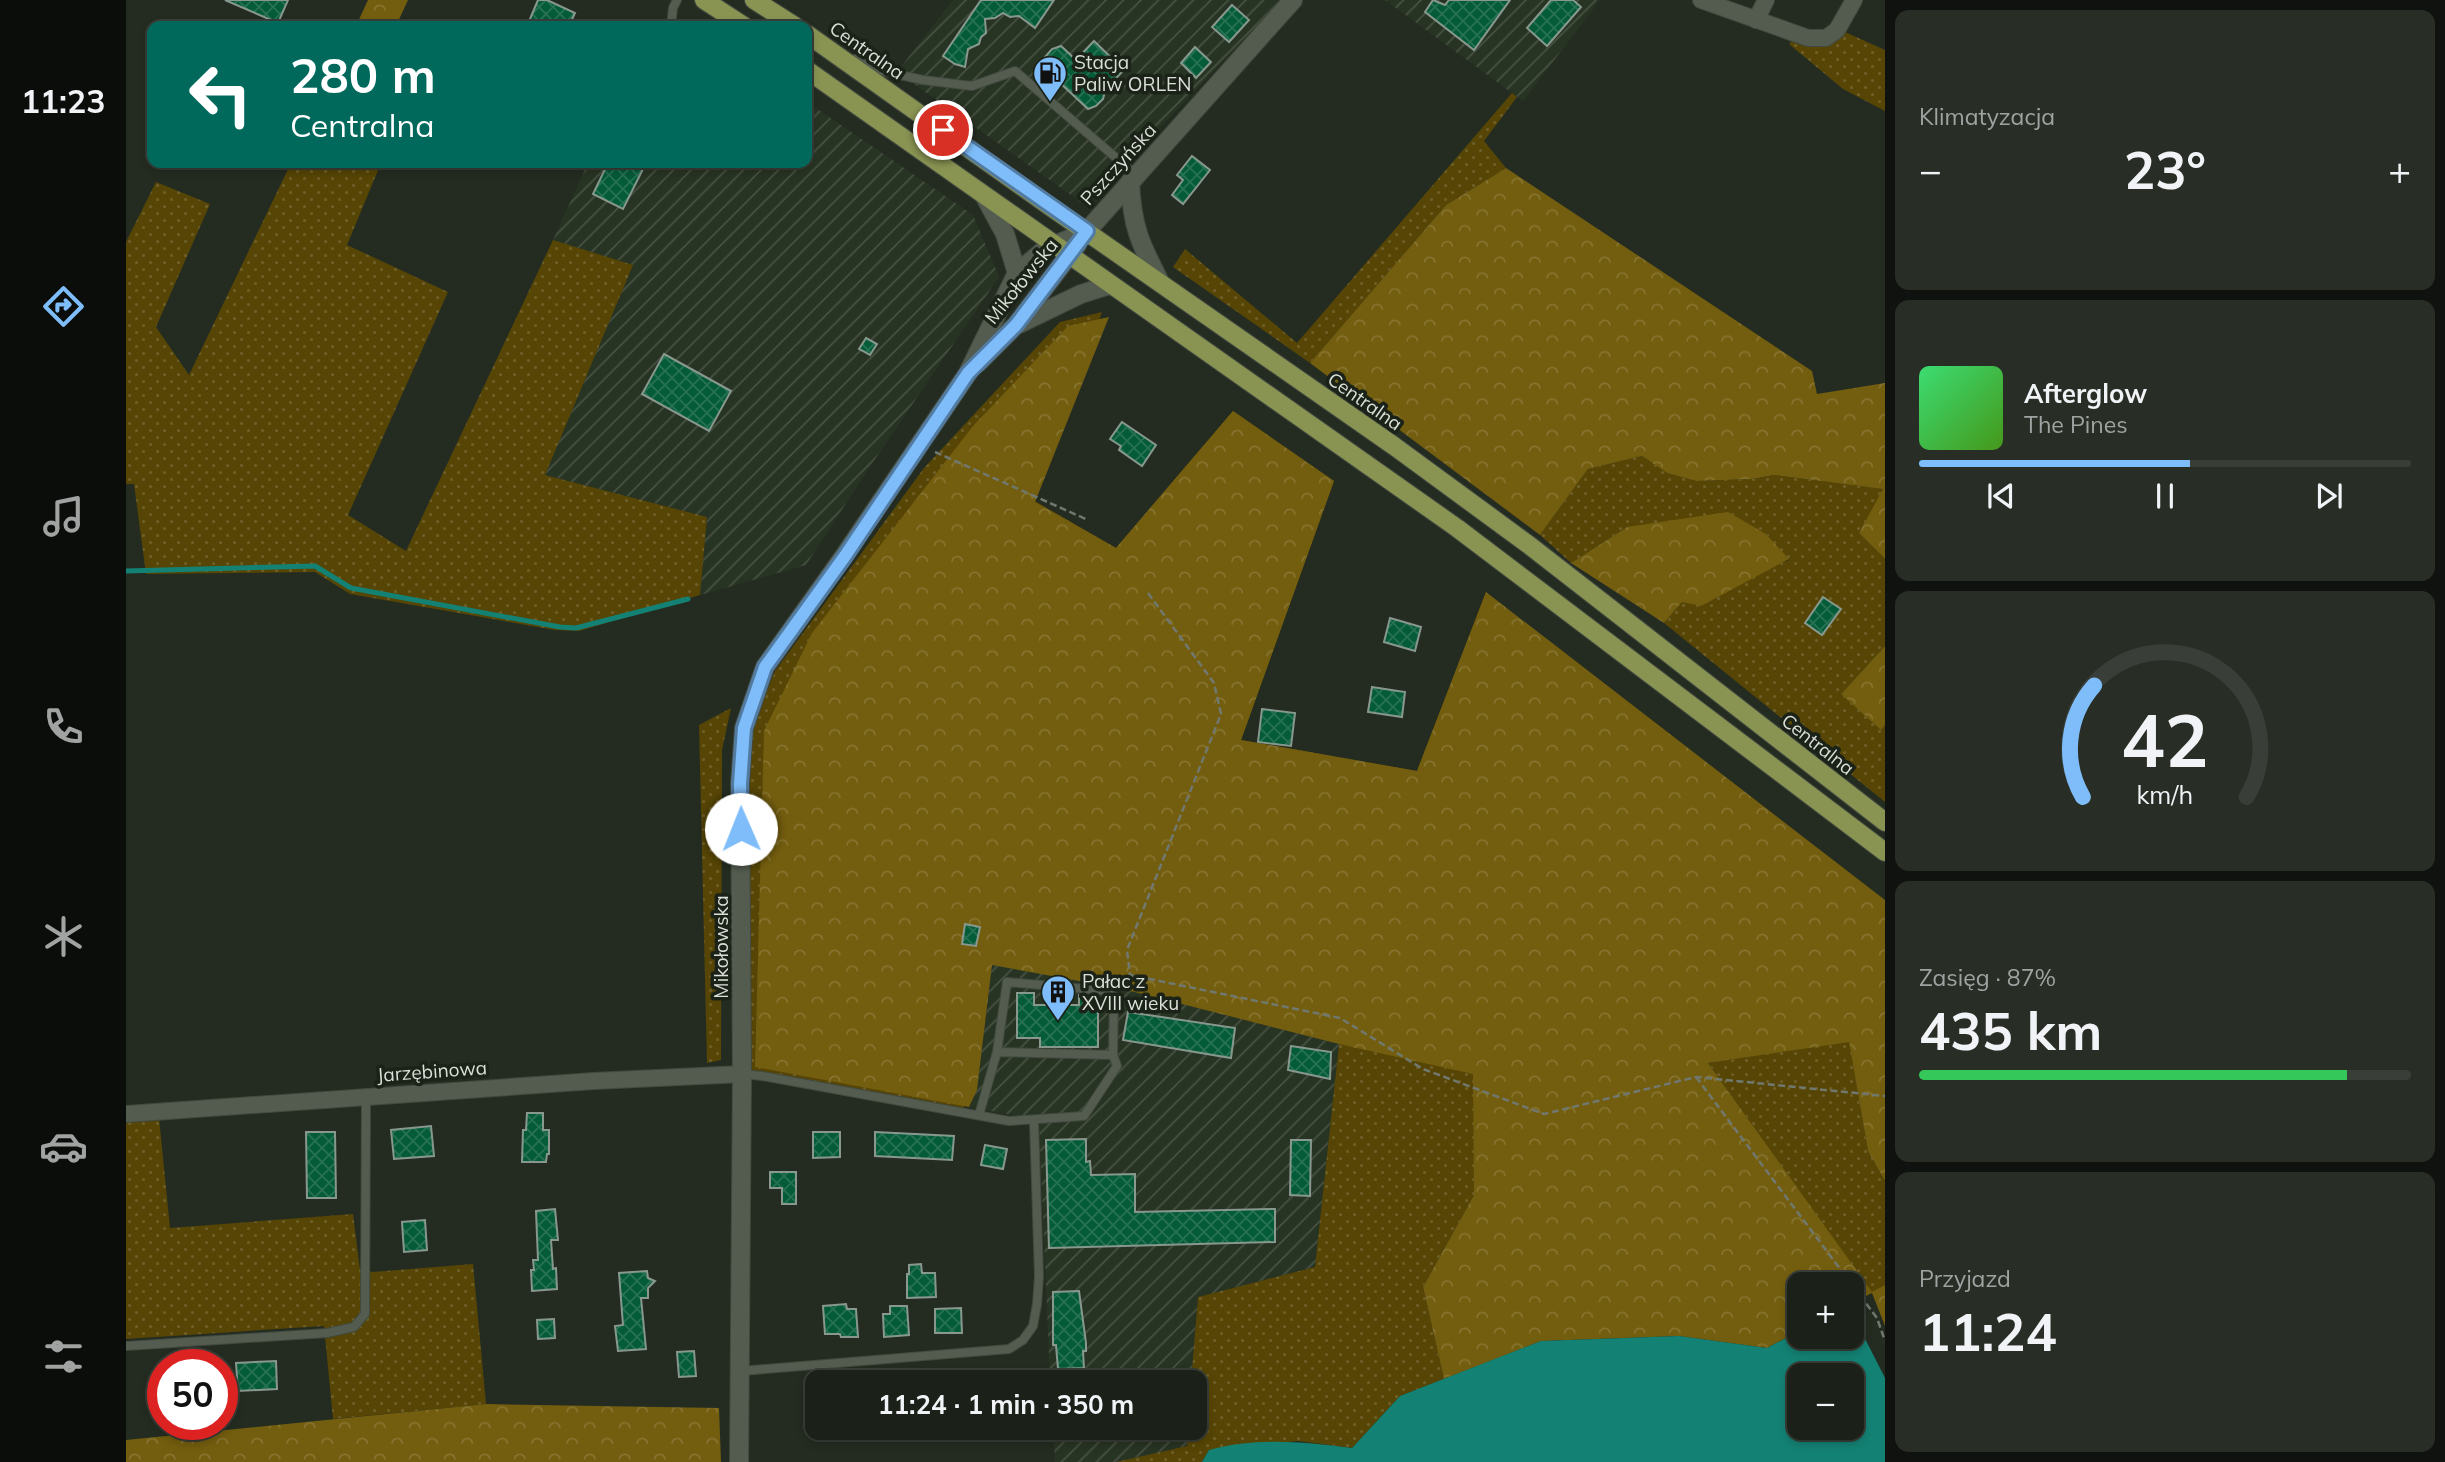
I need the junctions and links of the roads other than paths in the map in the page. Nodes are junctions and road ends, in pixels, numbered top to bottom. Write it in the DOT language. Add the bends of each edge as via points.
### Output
graph roads {
  1 [pos="677,0"];
  2 [pos="704,0"];
  3 [pos="754,0"];
  4 [pos="1293,0"];
  5 [pos="1701,0"];
  6 [pos="1766,0"];
  7 [pos="1854,0"];
  8 [pos="1756,20"];
  9 [pos="672,21"];
  10 [pos="736,21"];
  11 [pos="787,21"];
  12 [pos="812,37"];
  13 [pos="829,48"];
  14 [pos="812,74"];
  15 [pos="1133,178"];
  16 [pos="985,197"];
  17 [pos="1087,231"];
  18 [pos="1061,250"];
  19 [pos="1017,273"];
  20 [pos="1160,282"];
  21 [pos="1110,285"];
  22 [pos="1016,325"];
  23 [pos="968,373"];
  24 [pos="1885,822"];
  25 [pos="1885,852"];
  26 [pos="997,1052"];
  27 [pos="1112,1055"];
  28 [pos="742,1074"];
  29 [pos="366,1097"];
  30 [pos="126,1114"];
  31 [pos="979,1115"];
  32 [pos="1034,1121"];
  33 [pos="126,1346"];
  34 [pos="740,1371"];
  35 [pos="739,1462"];
  1 -- 9 [label="lane"];
  2 -- 10 [label="main road"];
  3 -- 11 [label="main road"];
  4 -- 15 [label="main road, Pszczyńska"];
  5 -- 8 [label="street"];
  6 -- 8 [label="street"];
  7 -- 8 [label="street" via="1837,30 1826,38 1808,38"];
  12 -- 13 [label="main road, Centralna"];
  13 -- 15 [label="lane" via="882,71 923,80 972,86 1015,71"];
  13 -- 17 [label="main road, Centralna"];
  14 -- 16 [label="main road"];
  15 -- 17 [label="main road, Pszczyńska"];
  15 -- 20 [label="main road" via="1136,234"];
  16 -- 18 [label="main road"];
  16 -- 19 [label="main road" via="1005,234"];
  17 -- 18 [label="main road, Mikołowska"];
  17 -- 20 [label="main road, Centralna"];
  18 -- 19 [label="main road, Mikołowska" via="1032,259"];
  18 -- 21 [label="main road"];
  18 -- 22 [label="main road, Mikołowska"];
  19 -- 23 [label="main road, Mikołowska"];
  20 -- 24 [label="main road, Centralna" via="1530,545"];
  21 -- 22 [label="main road"];
  21 -- 25 [label="main road" via="1457,528"];
  22 -- 23 [label="main road, Mikołowska"];
  23 -- 28 [label="main road, Mikołowska" via="765,667 744,728 740,784"];
  26 -- 27 [label="lane"];
  26 -- 27 [label="lane" via="1007,982 1108,991 1114,996"];
  26 -- 31 [label="lane"];
  27 -- 32 [label="lane" via="1117,1066 1084,1116"];
  28 -- 29 [label="street, Jarzębinowa"];
  28 -- 31 [label="lane"];
  28 -- 34 [label="main road, Mikołowska"];
  29 -- 30 [label="street, Jarzębinowa"];
  29 -- 33 [label="lane" via="365,1314 354,1327 327,1333"];
  31 -- 32 [label="lane"];
  32 -- 34 [label="lane" via="1039,1276 1033,1326 1023,1340 1009,1349"];
  34 -- 35 [label="main road, Mikołowska"];
}
